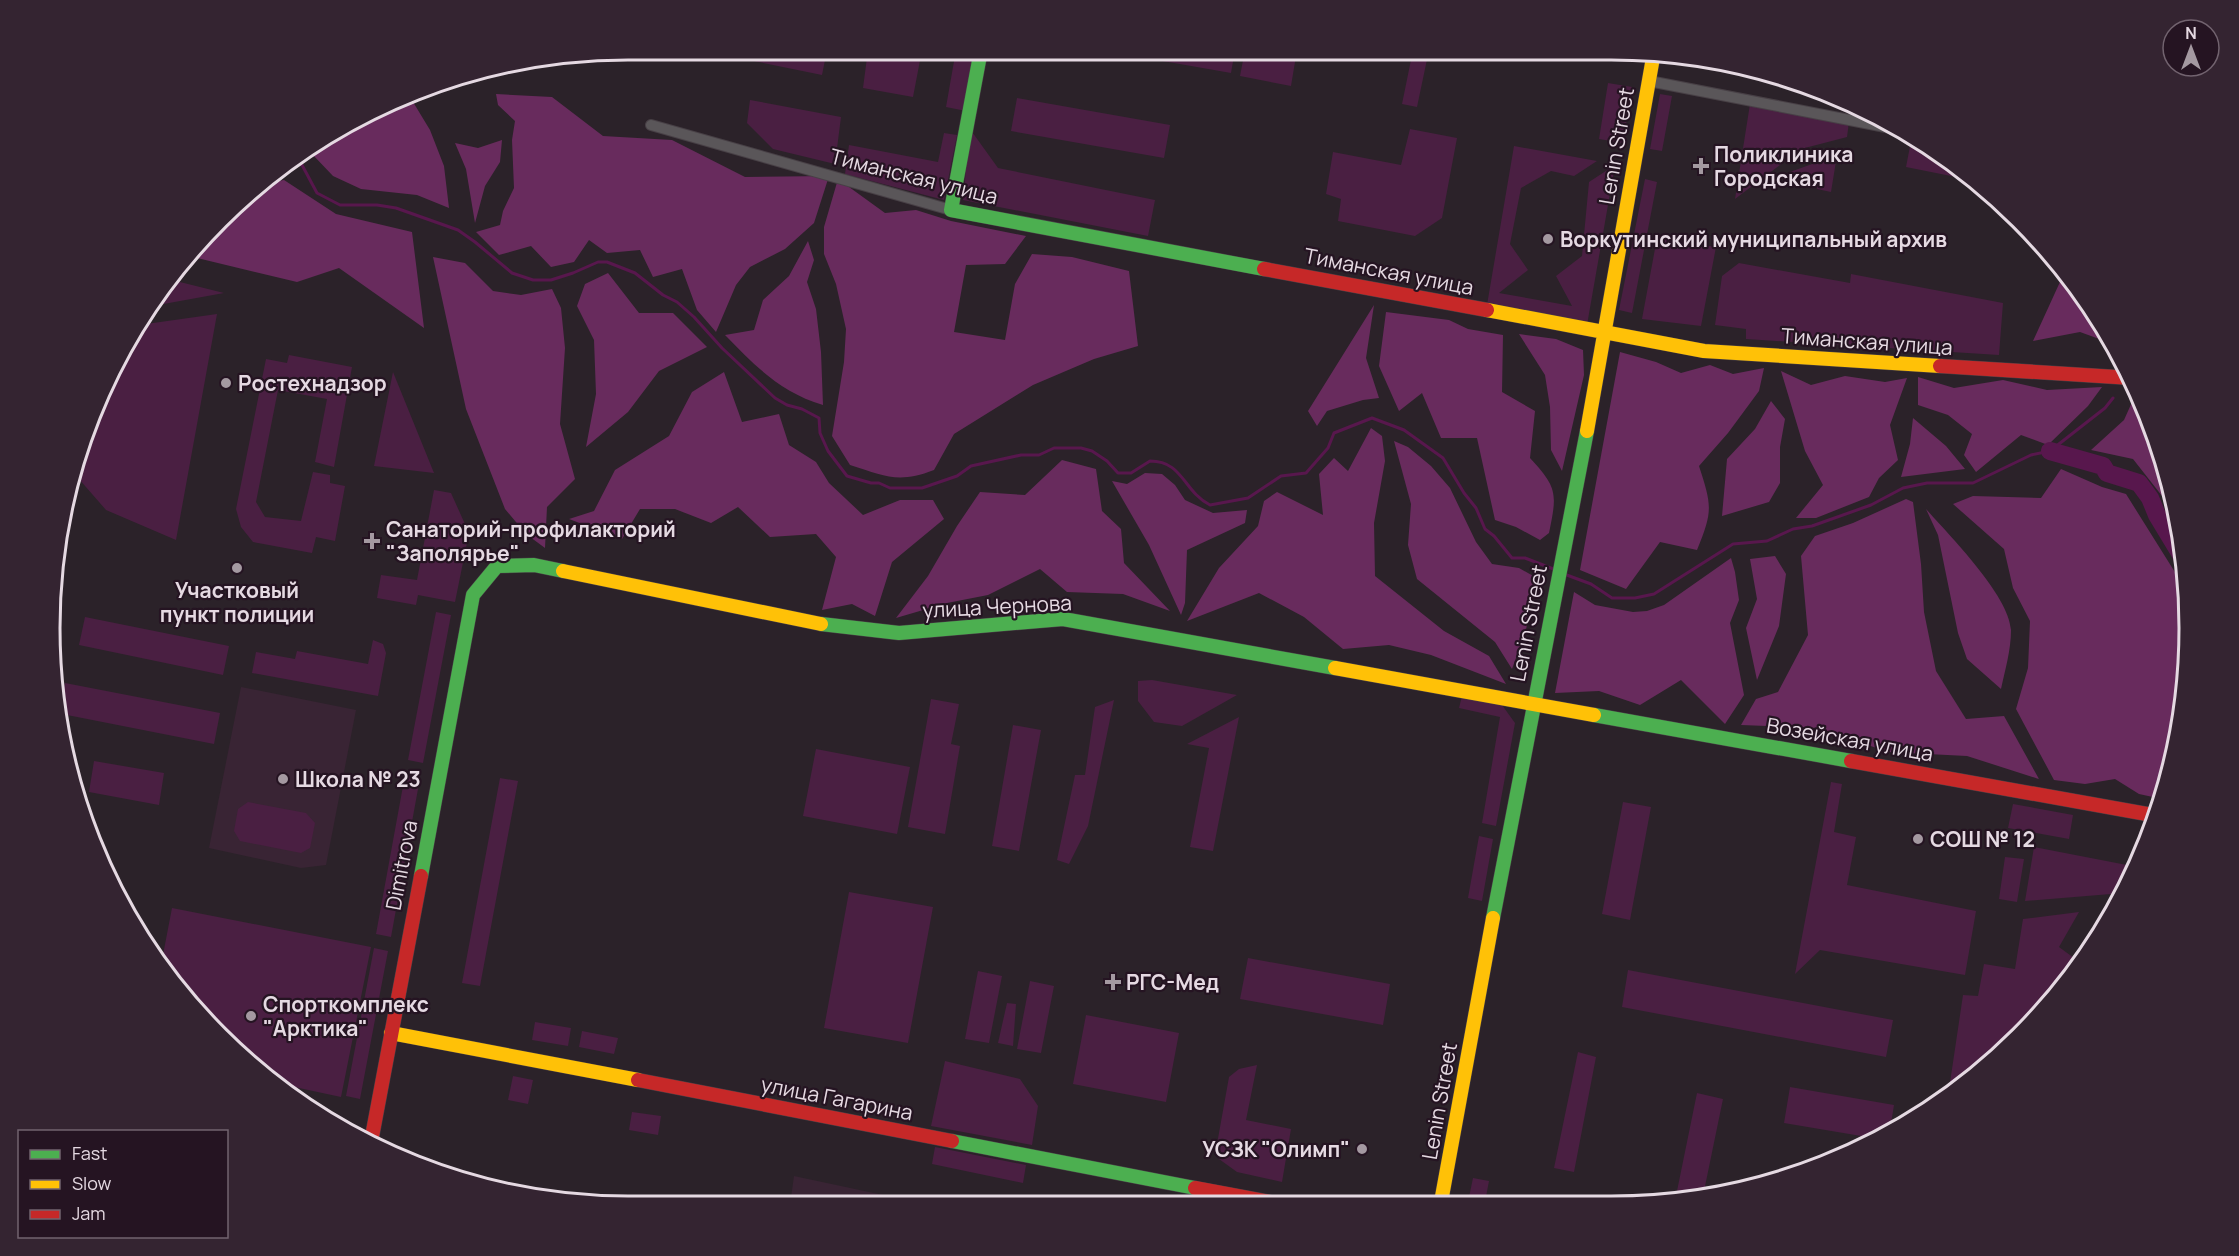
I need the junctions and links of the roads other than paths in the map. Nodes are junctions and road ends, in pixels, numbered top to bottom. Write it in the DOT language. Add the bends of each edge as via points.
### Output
graph roads {
  1 [pos="979,60"];
  2 [pos="1652,61"];
  3 [pos="1648,81"];
  4 [pos="651,125"];
  5 [pos="1873,125"];
  6 [pos="951,210"];
  7 [pos="1604,333"];
  8 [pos="2120,377"];
  9 [pos="473,595"];
  10 [pos="1534,703"];
  11 [pos="2148,814"];
  12 [pos="391,1034"];
  13 [pos="372,1135"];
  14 [pos="1238,1196"];
  15 [pos="1442,1196"];
  1 -- 6 [label="main road"];
  2 -- 3 [label="main road, Lenin Street"];
  3 -- 5 [label="street"];
  3 -- 7 [label="main road, Lenin Street"];
  4 -- 6 [label="street, Тиманская улица"];
  6 -- 7 [label="main road, Тиманская улица"];
  7 -- 8 [label="main road, Тиманская улица" via="1704,351"];
  7 -- 10 [label="main road, Lenin Street"];
  9 -- 10 [label="main road, улица Чернова" via="497,566 534,565 822,624 899,633 1063,619"];
  9 -- 12 [label="main road, Dimitrova"];
  10 -- 11 [label="main road, Возейская улица"];
  10 -- 15 [label="main road, Lenin Street"];
  12 -- 13 [label="main road, Dimitrova"];
  12 -- 14 [label="main road, улица Гагарина"];
}
